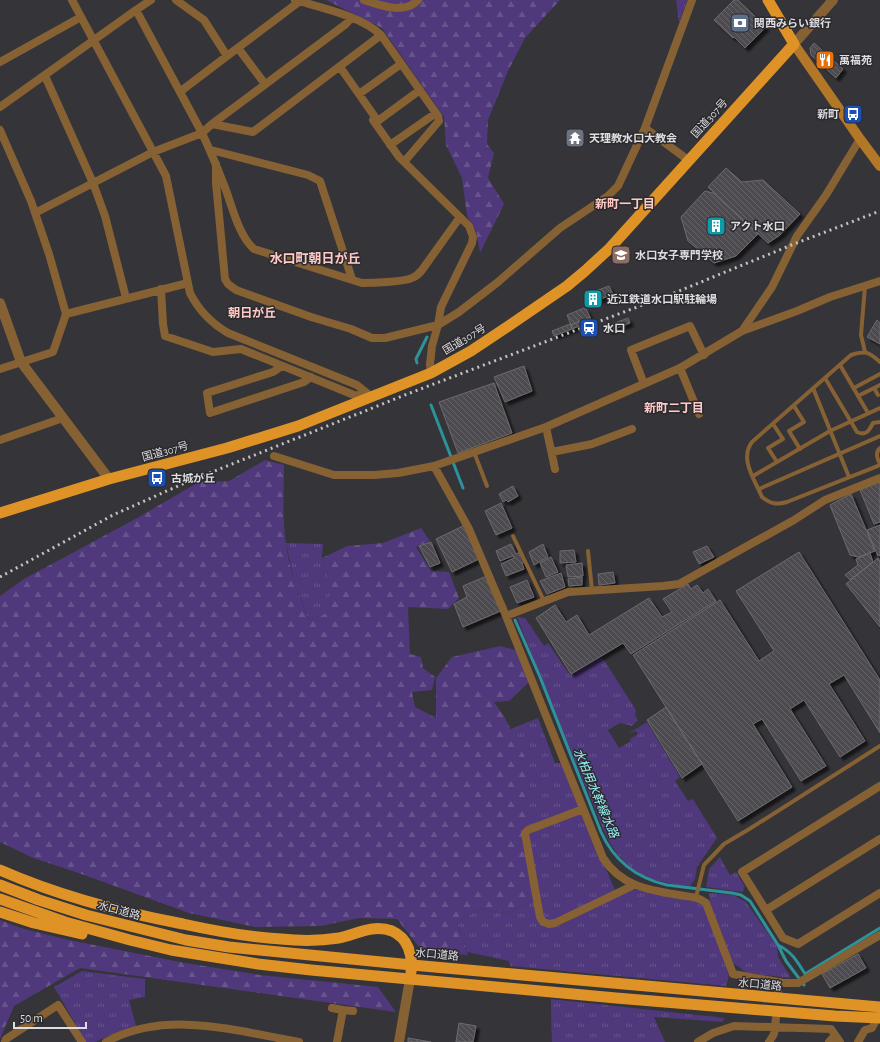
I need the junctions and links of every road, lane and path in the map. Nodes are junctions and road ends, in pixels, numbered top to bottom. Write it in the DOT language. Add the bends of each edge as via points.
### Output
graph roads {
  1 [pos="72,0"];
  2 [pos="176,0"];
  3 [pos="364,0"];
  4 [pos="418,0"];
  5 [pos="692,0"];
  6 [pos="768,0"];
  7 [pos="833,0"];
  8 [pos="147,1"];
  9 [pos="298,1"];
  10 [pos="136,10"];
  11 [pos="81,17"];
  12 [pos="351,18"];
  13 [pos="381,35"];
  14 [pos="94,41"];
  15 [pos="794,44"];
  16 [pos="238,48"];
  17 [pos="227,56"];
  18 [pos="0,62"];
  19 [pos="401,64"];
  20 [pos="340,67"];
  21 [pos="45,76"];
  22 [pos="265,84"];
  23 [pos="420,90"];
  24 [pos="181,91"];
  25 [pos="359,94"];
  26 [pos="0,107"];
  27 [pos="436,113"];
  28 [pos="375,123"];
  29 [pos="212,124"];
  30 [pos="645,128"];
  31 [pos="0,130"];
  32 [pos="202,133"];
  33 [pos="860,139"];
  34 [pos="390,145"];
  35 [pos="211,150"];
  36 [pos="153,152"];
  37 [pos="688,160"];
  38 [pos="404,162"];
  39 [pos="216,164"];
  40 [pos="880,166"];
  41 [pos="93,183"];
  42 [pos="35,213"];
  43 [pos="460,216"];
  44 [pos="352,279"];
  45 [pos="880,281"];
  46 [pos="188,283"];
  47 [pos="865,286"];
  48 [pos="161,289"];
  49 [pos="126,298"];
  50 [pos="0,303"];
  51 [pos="66,314"];
  52 [pos="438,325"];
  53 [pos="742,331"];
  54 [pos="865,352"];
  55 [pos="704,355"];
  56 [pos="21,362"];
  57 [pos="880,362"];
  58 [pos="840,365"];
  59 [pos="282,366"];
  60 [pos="680,368"];
  61 [pos="0,369"];
  62 [pos="431,373"];
  63 [pos="880,374"];
  64 [pos="311,377"];
  65 [pos="825,378"];
  66 [pos="644,384"];
  67 [pos="880,385"];
  68 [pos="813,388"];
  69 [pos="854,388"];
  70 [pos="874,388"];
  71 [pos="878,395"];
  72 [pos="372,396"];
  73 [pos="858,396"];
  74 [pos="794,406"];
  75 [pos="880,408"];
  76 [pos="868,413"];
  77 [pos="699,414"];
  78 [pos="63,418"];
  79 [pos="850,421"];
  80 [pos="880,422"];
  81 [pos="773,424"];
  82 [pos="546,427"];
  83 [pos="632,429"];
  84 [pos="830,431"];
  85 [pos="880,436"];
  86 [pos="0,440"];
  87 [pos="880,448"];
  88 [pos="800,449"];
  89 [pos="474,451"];
  90 [pos="552,452"];
  91 [pos="840,454"];
  92 [pos="274,456"];
  93 [pos="777,462"];
  94 [pos="880,464"];
  95 [pos="434,466"];
  96 [pos="556,469"];
  97 [pos="753,476"];
  98 [pos="849,477"];
  99 [pos="880,478"];
  100 [pos="109,479"];
  101 [pos="487,486"];
  102 [pos="759,490"];
  103 [pos="0,513"];
  104 [pos="513,536"];
  105 [pos="588,551"];
  106 [pos="592,590"];
  107 [pos="544,602"];
  108 [pos="506,616"];
  109 [pos="880,746"];
  110 [pos="880,786"];
  111 [pos="583,809"];
  112 [pos="880,839"];
  113 [pos="0,870"];
  114 [pos="0,885"];
  115 [pos="634,885"];
  116 [pos="880,894"];
  117 [pos="697,895"];
  118 [pos="0,898"];
  119 [pos="766,910"];
  120 [pos="0,912"];
  121 [pos="880,935"];
  122 [pos="130,940"];
  123 [pos="412,965"];
  124 [pos="410,979"];
  125 [pos="778,982"];
  126 [pos="778,991"];
  127 [pos="332,1008"];
  128 [pos="343,1010"];
  129 [pos="353,1011"];
  130 [pos="879,1014"];
  131 [pos="776,1018"];
  132 [pos="774,1027"];
  133 [pos="121,1039"];
  134 [pos="837,1039"];
  135 [pos="5,1042"];
  136 [pos="82,1042"];
  137 [pos="106,1042"];
  138 [pos="299,1042"];
  139 [pos="337,1042"];
  140 [pos="399,1042"];
  141 [pos="698,1042"];
  142 [pos="769,1042"];
  143 [pos="829,1042"];
  144 [pos="858,1042"];
  1 -- 11 [label="street"];
  2 -- 17 [label="street" via="204,20"];
  3 -- 4 [label="street" via="398,8"];
  5 -- 30 [label="street"];
  6 -- 15 [label="highway"];
  7 -- 15 [label="street"];
  8 -- 10 [label="street"];
  9 -- 12 [label="street"];
  9 -- 16 [label="street"];
  10 -- 14 [label="street"];
  10 -- 24 [label="street"];
  11 -- 14 [label="street"];
  11 -- 18 [label="street"];
  12 -- 13 [label="street"];
  12 -- 22 [label="street"];
  13 -- 19 [label="street"];
  13 -- 20 [label="street"];
  14 -- 21 [label="street"];
  14 -- 36 [label="street"];
  15 -- 33 [label="main road"];
  15 -- 37 [label="highway, 国道307号"];
  16 -- 17 [label="street"];
  16 -- 22 [label="street"];
  17 -- 24 [label="street"];
  19 -- 23 [label="street"];
  19 -- 25 [label="street"];
  20 -- 25 [label="street"];
  20 -- 29 [label="street" via="253,132"];
  21 -- 26 [label="street"];
  21 -- 41 [label="street"];
  22 -- 29 [label="street"];
  23 -- 27 [label="street"];
  23 -- 28 [label="street"];
  24 -- 32 [label="street"];
  25 -- 28 [label="street" via="375,117"];
  27 -- 34 [label="street"];
  27 -- 38 [label="street" via="439,120"];
  28 -- 34 [label="street"];
  29 -- 32 [label="street"];
  30 -- 37 [label="street"];
  30 -- 52 [label="street" via="618,186 608,196 560,228 471,304"];
  31 -- 42 [label="street"];
  32 -- 35 [label="street"];
  32 -- 36 [label="street"];
  33 -- 40 [label="main road"];
  33 -- 53 [label="street" via="797,236 772,287"];
  34 -- 38 [label="street"];
  35 -- 39 [label="street"];
  35 -- 44 [label="street" via="320,180"];
  36 -- 41 [label="street"];
  36 -- 46 [label="street" via="164,170 168,184"];
  37 -- 62 [label="highway, 国道307号" via="586,271 484,343"];
  38 -- 43 [label="street"];
  39 -- 44 [label="street" via="240,229 254,250"];
  39 -- 52 [label="street" via="225,279 236,290 372,338 385,338"];
  41 -- 42 [label="street"];
  41 -- 49 [label="street" via="105,216"];
  42 -- 51 [label="street"];
  43 -- 44 [label="street" via="418,275 411,279 370,283"];
  43 -- 52 [label="street" via="469,226 473,237 472,243 441,307"];
  45 -- 47 [label="street"];
  46 -- 48 [label="street"];
  46 -- 72 [label="street" via="196,305 216,326 261,347 357,385"];
  47 -- 53 [label="street"];
  47 -- 54 [label="lane" via="861,335"];
  48 -- 49 [label="street"];
  48 -- 59 [label="street" via="165,336 213,352 241,349"];
  49 -- 51 [label="street"];
  50 -- 56 [label="street"];
  51 -- 56 [label="street" via="53,352"];
  52 -- 62 [label="street" via="432,346"];
  53 -- 55 [label="street"];
  54 -- 57 [label="lane" via="871,353"];
  54 -- 58 [label="lane" via="851,355"];
  55 -- 60 [label="street"];
  55 -- 66 [label="street" via="690,326 631,350"];
  56 -- 61 [label="street"];
  56 -- 78 [label="street"];
  58 -- 65 [label="lane"];
  58 -- 69 [label="lane"];
  59 -- 64 [label="street"];
  59 -- 64 [label="street" via="273,372 207,393 210,413 304,382"];
  60 -- 66 [label="street"];
  60 -- 77 [label="street"];
  62 -- 72 [label="highway, 国道307号"];
  63 -- 69 [label="lane"];
  64 -- 72 [label="street" via="354,395"];
  65 -- 68 [label="lane"];
  65 -- 79 [label="lane"];
  66 -- 82 [label="street"];
  67 -- 70 [label="lane"];
  68 -- 74 [label="lane"];
  68 -- 84 [label="lane"];
  69 -- 73 [label="lane"];
  70 -- 71 [label="lane"];
  70 -- 73 [label="lane"];
  72 -- 100 [label="highway, 国道307号" via="298,426 227,448"];
  73 -- 76 [label="lane"];
  74 -- 81 [label="lane"];
  74 -- 88 [label="lane" via="804,422 790,431"];
  75 -- 76 [label="lane"];
  76 -- 79 [label="lane"];
  78 -- 86 [label="street"];
  78 -- 100 [label="street"];
  79 -- 80 [label="lane" via="857,432 863,434 873,423"];
  79 -- 84 [label="lane"];
  81 -- 93 [label="lane" via="783,439 768,448"];
  81 -- 97 [label="lane" via="752,442 747,451 746,461"];
  82 -- 89 [label="street"];
  82 -- 90 [label="street"];
  83 -- 90 [label="street" via="592,444"];
  84 -- 88 [label="lane"];
  84 -- 91 [label="lane"];
  85 -- 91 [label="lane"];
  87 -- 94 [label="lane" via="877,456"];
  88 -- 93 [label="lane"];
  89 -- 95 [label="street"];
  89 -- 101 [label="lane"];
  90 -- 96 [label="street"];
  91 -- 98 [label="lane"];
  91 -- 102 [label="lane"];
  92 -- 95 [label="street" via="334,474 374,475"];
  93 -- 97 [label="lane"];
  94 -- 98 [label="lane"];
  95 -- 108 [label="street" via="469,529"];
  97 -- 102 [label="lane"];
  98 -- 102 [label="lane" via="782,504 762,497"];
  99 -- 106 [label="street" via="825,500 678,584"];
  100 -- 103 [label="highway, 国道307号"];
  104 -- 107 [label="lane"];
  105 -- 106 [label="lane"];
  106 -- 107 [label="street" via="568,592"];
  107 -- 108 [label="street"];
  108 -- 111 [label="street"];
  109 -- 117 [label="lane" via="724,844 704,865"];
  110 -- 119 [label="street" via="742,872"];
  111 -- 115 [label="street" via="609,867"];
  111 -- 115 [label="street" via="525,833 543,922 555,923"];
  112 -- 119 [label="street"];
  113 -- 123 [label="highway" via="45,888 105,907 218,931 312,940 339,938 371,928 392,931 405,942 412,957"];
  114 -- 123 [label="highway, 水口道路" via="86,915 186,940 229,947"];
  115 -- 117 [label="street" via="680,896"];
  116 -- 119 [label="street" via="798,944 783,938"];
  117 -- 125 [label="street" via="708,907 733,974"];
  118 -- 122 [label="highway" via="65,922"];
  120 -- 122 [label="highway" via="34,923 112,941"];
  121 -- 125 [label="street" via="801,981"];
  122 -- 124 [label="highway" via="243,962"];
  123 -- 124 [label="highway"];
  123 -- 130 [label="highway, 水口道路"];
  124 -- 130 [label="highway" via="835,1016"];
  124 -- 140 [label="street"];
  125 -- 126 [label="street"];
  127 -- 128 [label="street"];
  128 -- 129 [label="street"];
  128 -- 139 [label="street"];
  130 -- 144 [label="street" via="872,1028 865,1030"];
  131 -- 132 [label="street"];
  132 -- 134 [label="street" via="831,1029"];
  132 -- 141 [label="street" via="734,1026"];
  132 -- 142 [label="street" via="774,1034"];
  133 -- 137 [label="street"];
  133 -- 138 [label="street" via="151,1027 186,1024"];
  134 -- 143 [label="street"];
  135 -- 136 [label="street" via="58,1005"];
}
